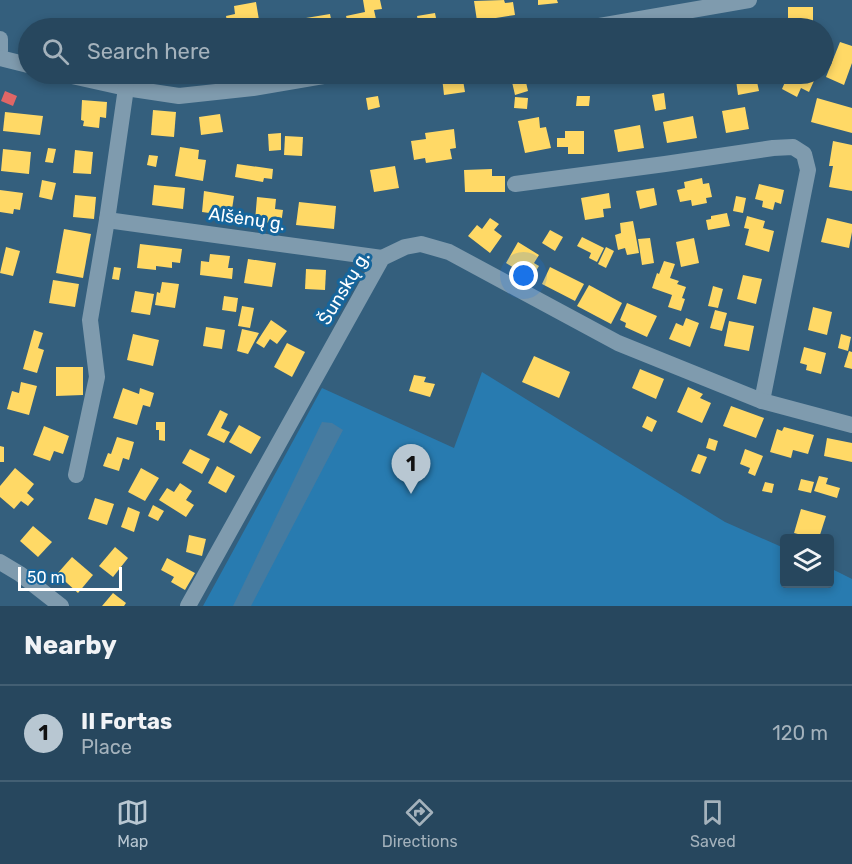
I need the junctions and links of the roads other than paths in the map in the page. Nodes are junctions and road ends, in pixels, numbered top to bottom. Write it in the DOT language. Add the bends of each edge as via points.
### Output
graph roads {
  1 [pos="749,0"];
  2 [pos="646,18"];
  3 [pos="0,39"];
  4 [pos="0,51"];
  5 [pos="0,58"];
  6 [pos="18,62"];
  7 [pos="108,84"];
  8 [pos="277,84"];
  9 [pos="126,88"];
  10 [pos="515,184"];
  11 [pos="107,220"];
  12 [pos="382,258"];
  13 [pos="762,401"];
  14 [pos="852,425"];
  15 [pos="76,475"];
  16 [pos="0,562"];
  17 [pos="61,606"];
  18 [pos="188,606"];
  1 -- 2 [label="street"];
  3 -- 4 [label="street"];
  5 -- 6 [label="street"];
  7 -- 9 [label="street"];
  8 -- 9 [label="street" via="179,96"];
  9 -- 11 [label="street"];
  10 -- 13 [label="street" via="773,148 793,147 804,154 808,170"];
  11 -- 12 [label="street, Alšėnų g."];
  11 -- 15 [label="street" via="90,320 97,377"];
  12 -- 13 [label="street, Šunskų g." via="421,244 449,252 618,343"];
  12 -- 18 [label="street, Šunskų g."];
  13 -- 14 [label="street, Šunskų g."];
  16 -- 17 [label="street"];
}
